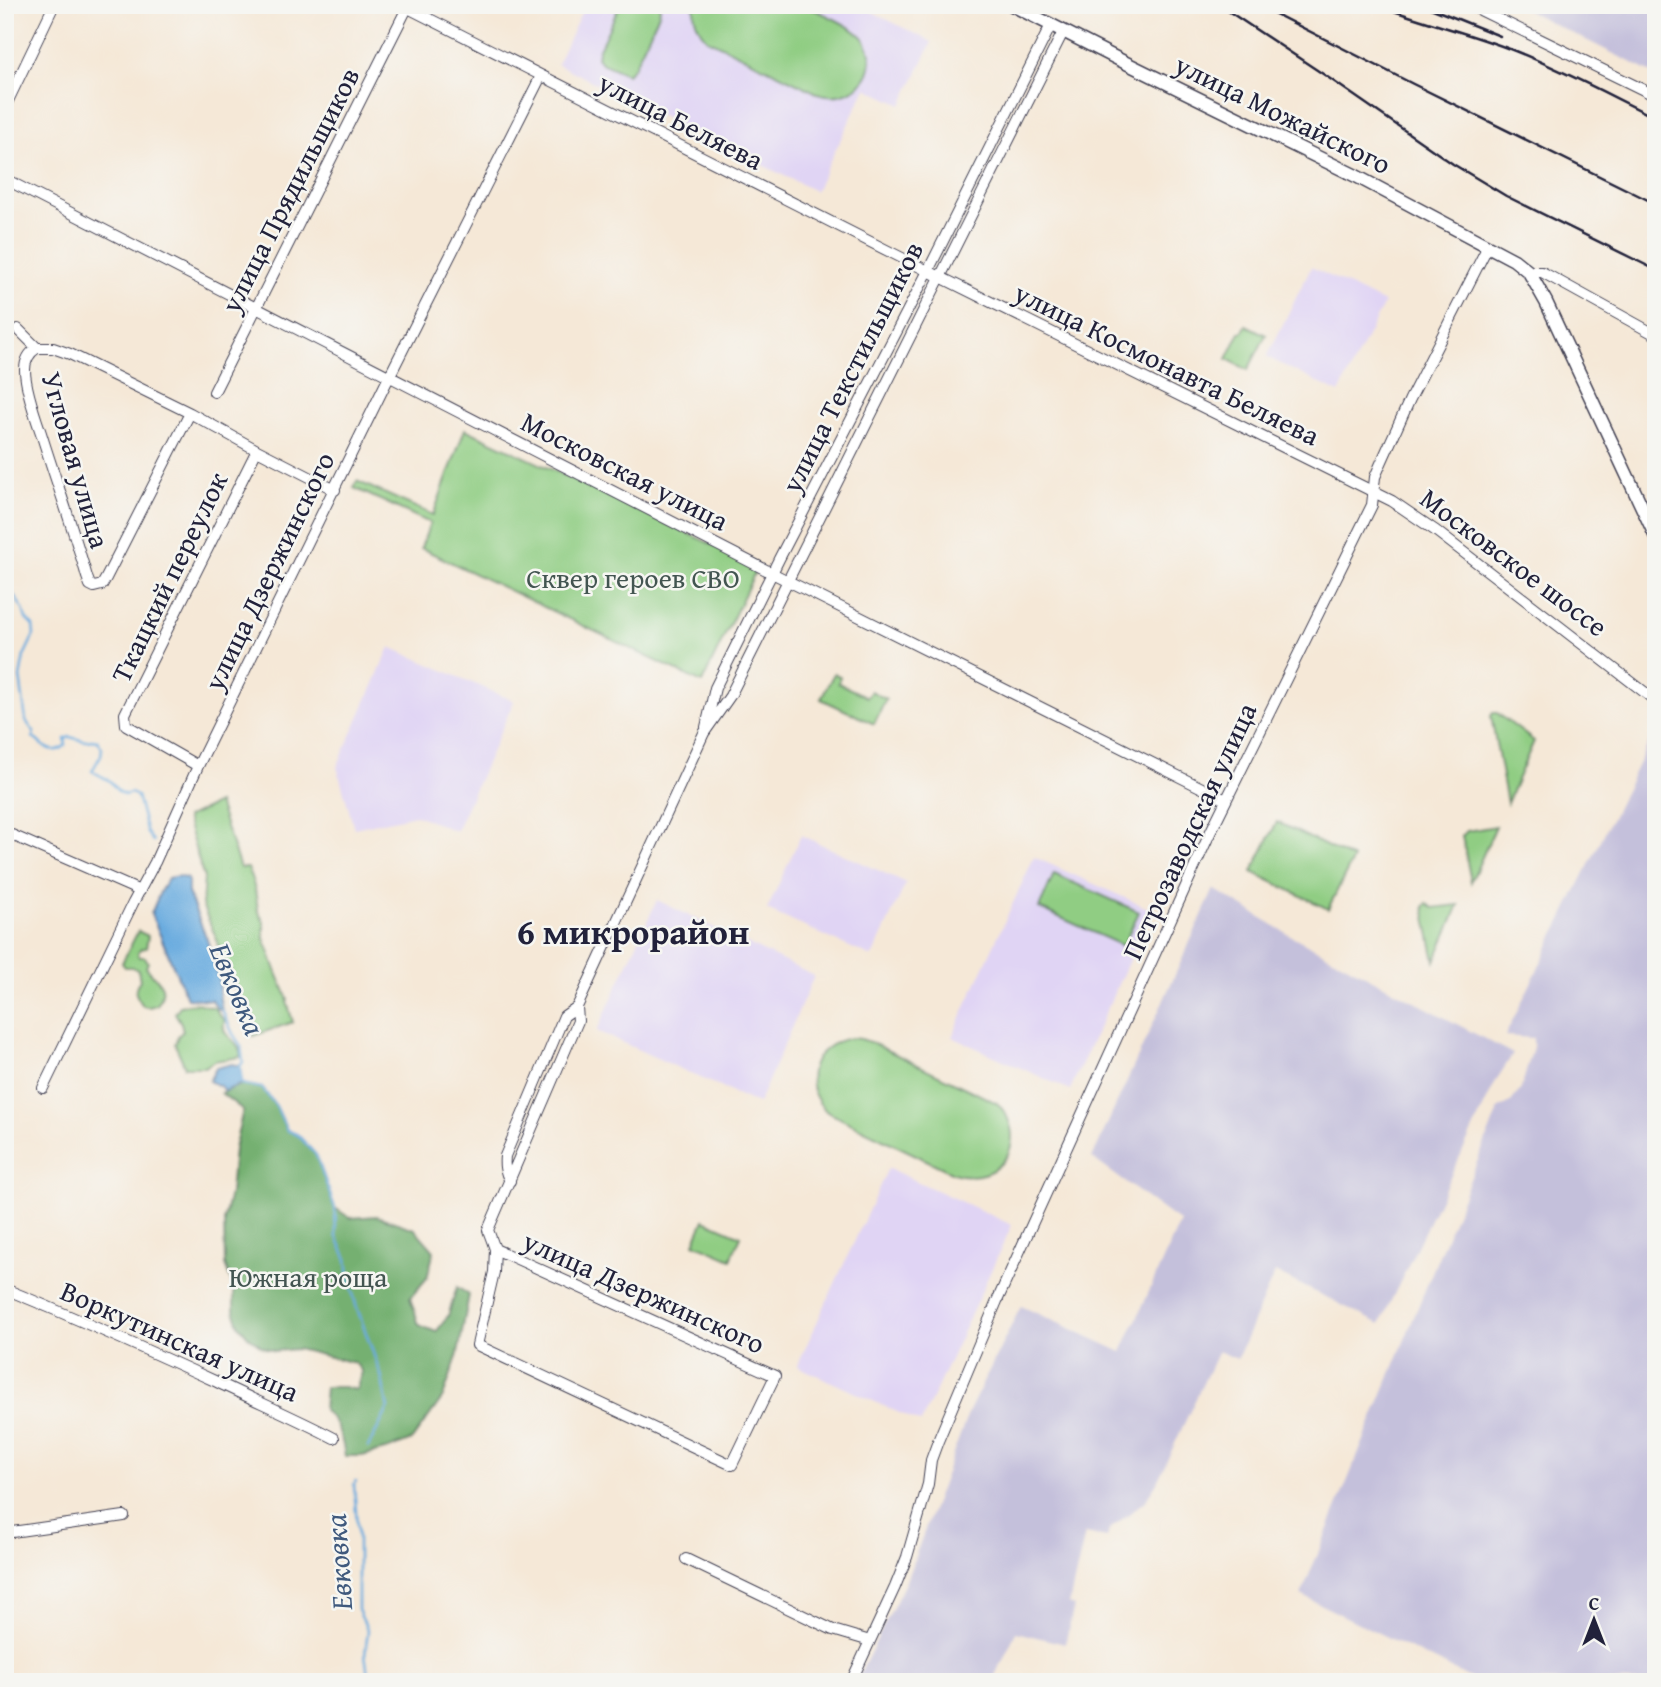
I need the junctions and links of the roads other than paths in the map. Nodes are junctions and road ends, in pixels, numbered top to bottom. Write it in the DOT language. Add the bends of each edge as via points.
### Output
graph roads {
  1 [pos="54,5"];
  2 [pos="1012,5"];
  3 [pos="1470,5"];
  4 [pos="404,7"];
  5 [pos="1051,25"];
  6 [pos="1063,32"];
  7 [pos="541,76"];
  8 [pos="1656,96"];
  9 [pos="5,107"];
  10 [pos="5,180"];
  11 [pos="1489,246"];
  12 [pos="928,271"];
  13 [pos="1528,272"];
  14 [pos="941,277"];
  15 [pos="256,307"];
  16 [pos="19,329"];
  17 [pos="1656,335"];
  18 [pos="37,348"];
  19 [pos="390,376"];
  20 [pos="214,392"];
  21 [pos="190,413"];
  22 [pos="257,450"];
  23 [pos="335,490"];
  24 [pos="1373,491"];
  25 [pos="1656,537"];
  26 [pos="772,573"];
  27 [pos="788,580"];
  28 [pos="715,688"];
  29 [pos="730,696"];
  30 [pos="1656,701"];
  31 [pos="704,733"];
  32 [pos="198,766"];
  33 [pos="1226,800"];
  34 [pos="5,832"];
  35 [pos="140,891"];
  36 [pos="577,1007"];
  37 [pos="43,1088"];
  38 [pos="510,1181"];
  39 [pos="495,1249"];
  40 [pos="5,1289"];
  41 [pos="775,1376"];
  42 [pos="334,1438"];
  43 [pos="124,1517"];
  44 [pos="5,1533"];
  45 [pos="686,1559"];
  46 [pos="870,1641"];
  47 [pos="850,1682"];
  1 -- 9 [label="street"];
  2 -- 5 [label="main road, улица Можайского"];
  3 -- 8 [label="street"];
  4 -- 7 [label="street, улица Беляева"];
  4 -- 15 [label="street, улица Прядильщиков"];
  5 -- 6 [label="main road, улица Можайского"];
  5 -- 12 [label="street, улица Текстильщиков"];
  6 -- 11 [label="main road, улица Можайского"];
  6 -- 14 [label="street, улица Текстильщиков"];
  7 -- 12 [label="street, улица Беляева"];
  7 -- 19 [label="street, улица Дзержинского"];
  10 -- 15 [label="street, Московская улица"];
  11 -- 13 [label="main road, улица Можайского"];
  11 -- 24 [label="street, Петрозаводская улица" via="1410,399 1378,469"];
  12 -- 14 [label="street, улица Беляева"];
  12 -- 26 [label="street, улица Текстильщиков"];
  13 -- 17 [label="street" via="1542,272"];
  13 -- 25 [label="main road"];
  14 -- 24 [label="street, улица Космонавта Беляева"];
  14 -- 27 [label="street, улица Текстильщиков"];
  15 -- 19 [label="street, Московская улица"];
  15 -- 20 [label="street, улица Прядильщиков"];
  16 -- 18 [label="street"];
  18 -- 21 [label="street" via="70,354"];
  18 -- 21 [label="street, Угловая улица" via="26,364 29,393 94,587 106,578"];
  19 -- 23 [label="street, улица Дзержинского"];
  19 -- 26 [label="street, Московская улица"];
  21 -- 22 [label="street"];
  22 -- 23 [label="street"];
  22 -- 32 [label="street, Ткацкий переулок" via="125,714 126,725"];
  23 -- 32 [label="street, улица Дзержинского"];
  24 -- 30 [label="street, Московское шоссе" via="1436,531"];
  24 -- 33 [label="street, Петрозаводская улица" via="1372,505"];
  26 -- 27 [label="street, Московская улица"];
  26 -- 28 [label="street, улица Текстильщиков"];
  27 -- 29 [label="street, улица Текстильщиков"];
  27 -- 33 [label="street, Московская улица"];
  28 -- 29 [label="street"];
  28 -- 31 [label="street, улица Текстильщиков"];
  29 -- 31 [label="street, улица Текстильщиков"];
  31 -- 36 [label="street, улица Текстильщиков"];
  32 -- 35 [label="street, улица Дзержинского"];
  33 -- 46 [label="street, Петрозаводская улица" via="997,1301 938,1441 907,1557"];
  34 -- 35 [label="street"];
  35 -- 37 [label="street, улица Дзержинского"];
  36 -- 38 [label="street, улица Текстильщиков" via="578,1021"];
  36 -- 38 [label="street, улица Текстильщиков" via="564,1016 505,1156"];
  38 -- 39 [label="street, улица Текстильщиков" via="488,1230"];
  39 -- 41 [label="street, улица Дзержинского"];
  39 -- 41 [label="street, улица Текстильщиков" via="477,1345 733,1465"];
  40 -- 42 [label="street, Воркутинская улица"];
  43 -- 44 [label="street"];
  45 -- 46 [label="street" via="833,1630"];
  46 -- 47 [label="street, Петрозаводская улица"];
}
